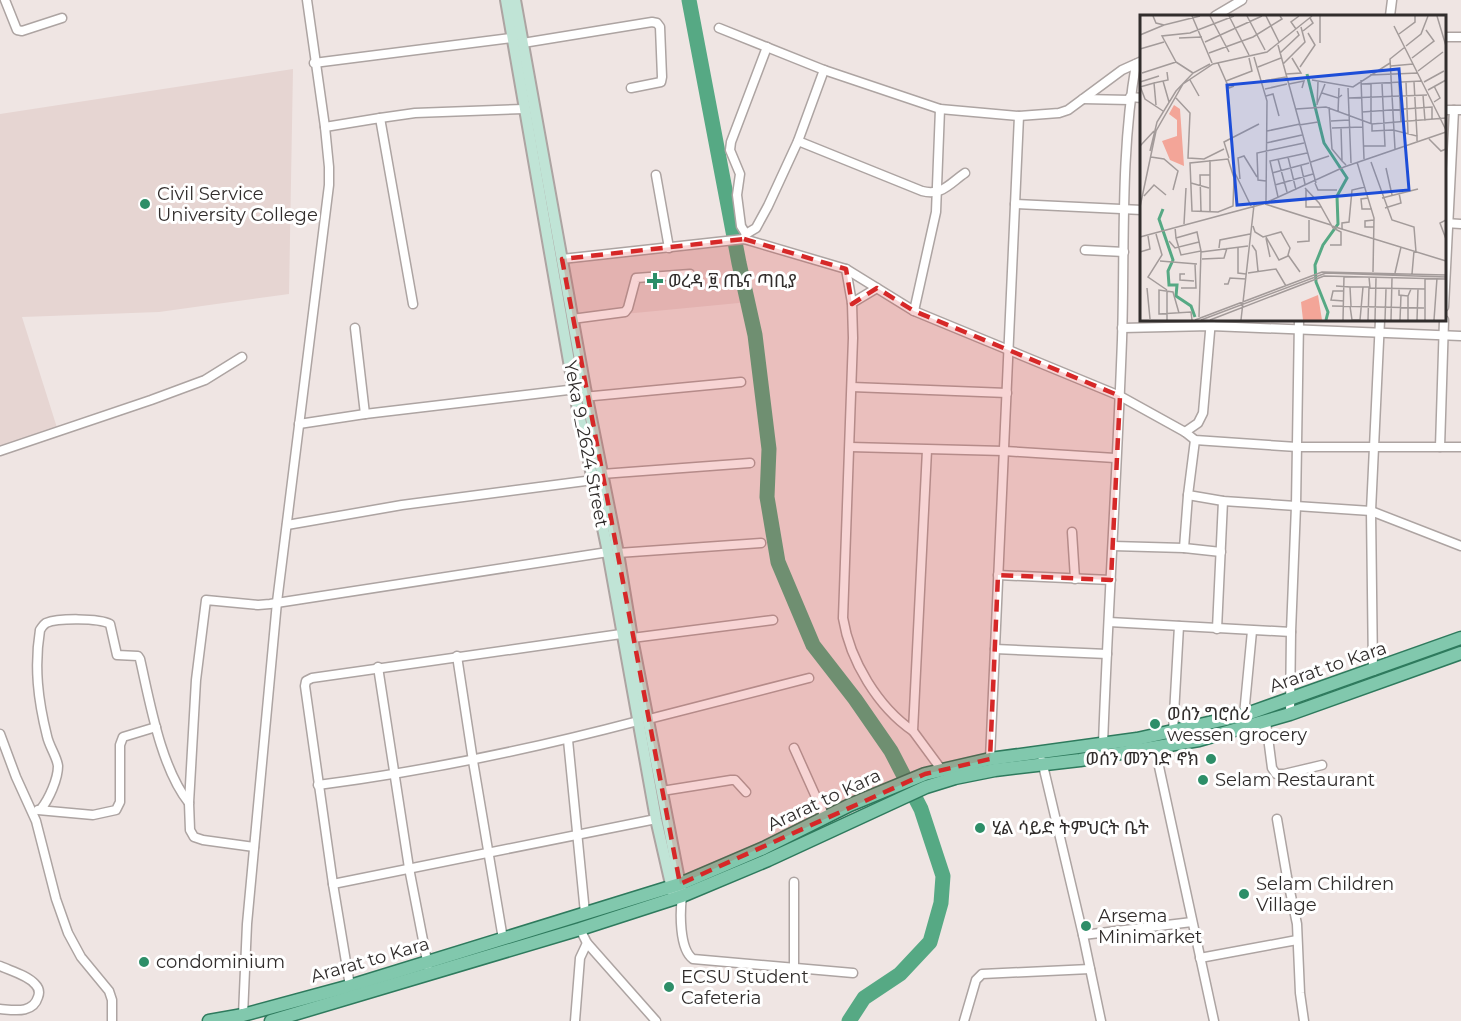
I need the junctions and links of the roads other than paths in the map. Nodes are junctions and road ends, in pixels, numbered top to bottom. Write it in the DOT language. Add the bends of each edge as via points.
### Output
graph roads {
  1 [pos="5,0"];
  2 [pos="307,0"];
  3 [pos="506,0"];
  4 [pos="515,0"];
  5 [pos="1242,0"];
  6 [pos="1392,0"];
  7 [pos="1217,15"];
  8 [pos="1390,15"];
  9 [pos="62,18"];
  10 [pos="719,28"];
  11 [pos="1446,37"];
  12 [pos="512,38"];
  13 [pos="1461,38"];
  14 [pos="523,43"];
  15 [pos="767,47"];
  16 [pos="1139,62"];
  17 [pos="314,63"];
  18 [pos="824,70"];
  19 [pos="631,88"];
  20 [pos="1140,98"];
  21 [pos="1083,99"];
  22 [pos="1130,99"];
  23 [pos="524,109"];
  24 [pos="940,109"];
  25 [pos="1453,110"];
  26 [pos="1019,116"];
  27 [pos="380,118"];
  28 [pos="325,127"];
  29 [pos="798,141"];
  30 [pos="965,172"];
  31 [pos="656,175"];
  32 [pos="937,193"];
  33 [pos="1015,204"];
  34 [pos="1123,208"];
  35 [pos="1140,210"];
  36 [pos="1446,223"];
  37 [pos="1461,224"];
  38 [pos="742,238"];
  39 [pos="669,248"];
  40 [pos="1085,250"];
  41 [pos="1124,252"];
  42 [pos="562,259"];
  43 [pos="846,269"];
  44 [pos="690,274"];
  45 [pos="877,288"];
  46 [pos="852,303"];
  47 [pos="413,304"];
  48 [pos="914,311"];
  49 [pos="572,319"];
  50 [pos="1380,321"];
  51 [pos="1444,321"];
  52 [pos="1211,322"];
  53 [pos="1299,324"];
  54 [pos="355,328"];
  55 [pos="1122,328"];
  56 [pos="1380,332"];
  57 [pos="1443,335"];
  58 [pos="1461,336"];
  59 [pos="1010,349"];
  60 [pos="242,357"];
  61 [pos="741,382"];
  62 [pos="852,387"];
  63 [pos="580,393"];
  64 [pos="1007,393"];
  65 [pos="1120,396"];
  66 [pos="365,414"];
  67 [pos="299,424"];
  68 [pos="1185,432"];
  69 [pos="1195,440"];
  70 [pos="850,447"];
  71 [pos="1298,447"];
  72 [pos="1375,447"];
  73 [pos="1440,447"];
  74 [pos="1461,447"];
  75 [pos="927,450"];
  76 [pos="0,451"];
  77 [pos="1004,452"];
  78 [pos="1115,458"];
  79 [pos="750,463"];
  80 [pos="598,477"];
  81 [pos="1188,495"];
  82 [pos="1223,501"];
  83 [pos="1296,506"];
  84 [pos="1371,511"];
  85 [pos="287,525"];
  86 [pos="1072,532"];
  87 [pos="761,543"];
  88 [pos="1113,546"];
  89 [pos="1461,546"];
  90 [pos="1184,548"];
  91 [pos="1221,552"];
  92 [pos="613,553"];
  93 [pos="998,575"];
  94 [pos="1075,579"];
  95 [pos="1111,580"];
  96 [pos="277,602"];
  97 [pos="773,620"];
  98 [pos="1109,622"];
  99 [pos="1179,626"];
  100 [pos="1217,629"];
  101 [pos="1252,631"];
  102 [pos="1291,632"];
  103 [pos="621,634"];
  104 [pos="632,638"];
  105 [pos="1461,638"];
  106 [pos="995,649"];
  107 [pos="1461,653"];
  108 [pos="1107,654"];
  109 [pos="458,656"];
  110 [pos="378,667"];
  111 [pos="1373,670"];
  112 [pos="809,678"];
  113 [pos="1289,699"];
  114 [pos="1244,714"];
  115 [pos="1290,714"];
  116 [pos="644,720"];
  117 [pos="1266,722"];
  118 [pos="156,727"];
  119 [pos="913,731"];
  120 [pos="1173,732"];
  121 [pos="0,734"];
  122 [pos="568,740"];
  123 [pos="1103,744"];
  124 [pos="794,748"];
  125 [pos="1042,758"];
  126 [pos="990,759"];
  127 [pos="473,761"];
  128 [pos="1158,762"];
  129 [pos="1322,765"];
  130 [pos="949,771"];
  131 [pos="394,776"];
  132 [pos="318,785"];
  133 [pos="902,790"];
  134 [pos="662,791"];
  135 [pos="746,792"];
  136 [pos="189,803"];
  137 [pos="37,810"];
  138 [pos="825,817"];
  139 [pos="656,819"];
  140 [pos="1277,819"];
  141 [pos="576,835"];
  142 [pos="254,847"];
  143 [pos="668,850"];
  144 [pos="488,854"];
  145 [pos="766,854"];
  146 [pos="409,868"];
  147 [pos="794,882"];
  148 [pos="333,884"];
  149 [pos="677,892"];
  150 [pos="585,913"];
  151 [pos="1192,922"];
  152 [pos="580,929"];
  153 [pos="1083,935"];
  154 [pos="503,939"];
  155 [pos="1297,940"];
  156 [pos="587,943"];
  157 [pos="1200,958"];
  158 [pos="0,966"];
  159 [pos="794,968"];
  160 [pos="429,969"];
  161 [pos="1090,969"];
  162 [pos="853,972"];
  163 [pos="350,986"];
  164 [pos="0,1009"];
  165 [pos="243,1015"];
  166 [pos="112,1021"];
  167 [pos="209,1021"];
  168 [pos="271,1021"];
  169 [pos="575,1021"];
  170 [pos="657,1021"];
  171 [pos="964,1021"];
  172 [pos="1101,1021"];
  173 [pos="1214,1021"];
  174 [pos="1304,1021"];
  1 -- 9 [label="street" via="17,30"];
  2 -- 17 [label="street"];
  3 -- 12 [label="main road, Yeka 9_2624 Street"];
  4 -- 14 [label="main road, Yeka 9_2624 Street"];
  5 -- 7 [label="street"];
  6 -- 8 [label="street"];
  10 -- 15 [label="street"];
  11 -- 13 [label="street"];
  12 -- 17 [label="street"];
  12 -- 23 [label="main road, Yeka 9_2624 Street"];
  14 -- 19 [label="street" via="657,23 661,82"];
  14 -- 42 [label="main road, Yeka 9_2624 Street"];
  15 -- 18 [label="street"];
  15 -- 38 [label="street" via="731,142 730,150 740,174 737,195"];
  16 -- 21 [label="street"];
  16 -- 22 [label="street"];
  17 -- 28 [label="street"];
  18 -- 24 [label="street"];
  18 -- 29 [label="street"];
  20 -- 22 [label="street"];
  21 -- 22 [label="street"];
  21 -- 26 [label="street" via="1059,113"];
  22 -- 34 [label="street"];
  23 -- 27 [label="street" via="415,112"];
  23 -- 63 [label="main road, Yeka 9_2624 Street"];
  24 -- 26 [label="street"];
  24 -- 32 [label="street"];
  25 -- 36 [label="street"];
  26 -- 33 [label="street"];
  27 -- 28 [label="street"];
  27 -- 47 [label="street"];
  28 -- 67 [label="street" via="329,185"];
  29 -- 32 [label="street" via="922,191"];
  29 -- 38 [label="street" via="760,222"];
  30 -- 32 [label="street"];
  31 -- 39 [label="street"];
  32 -- 48 [label="street"];
  33 -- 34 [label="street"];
  33 -- 59 [label="street"];
  34 -- 35 [label="street"];
  34 -- 41 [label="street"];
  36 -- 37 [label="street"];
  38 -- 39 [label="street"];
  38 -- 43 [label="street"];
  39 -- 42 [label="street"];
  40 -- 41 [label="street"];
  41 -- 55 [label="street"];
  42 -- 49 [label="main road, Yeka 9_2624 Street"];
  43 -- 45 [label="street"];
  43 -- 46 [label="street"];
  44 -- 49 [label="street" via="636,278 625,312"];
  45 -- 46 [label="street"];
  45 -- 48 [label="street"];
  46 -- 62 [label="street"];
  48 -- 59 [label="street"];
  49 -- 63 [label="main road, Yeka 9_2624 Street"];
  50 -- 56 [label="street"];
  51 -- 57 [label="street"];
  52 -- 53 [label="street"];
  52 -- 55 [label="street"];
  52 -- 68 [label="street" via="1203,413 1198,423"];
  53 -- 56 [label="street" via="1305,330"];
  53 -- 71 [label="street"];
  54 -- 66 [label="street"];
  55 -- 65 [label="street"];
  56 -- 57 [label="street"];
  56 -- 72 [label="street"];
  57 -- 58 [label="street"];
  57 -- 73 [label="street"];
  59 -- 64 [label="street"];
  59 -- 65 [label="street"];
  60 -- 76 [label="street" via="205,380"];
  61 -- 63 [label="street"];
  62 -- 64 [label="street"];
  62 -- 70 [label="street"];
  63 -- 66 [label="street"];
  63 -- 80 [label="main road, Yeka 9_2624 Street"];
  64 -- 77 [label="street"];
  65 -- 68 [label="street"];
  65 -- 78 [label="street"];
  66 -- 67 [label="street"];
  67 -- 85 [label="street"];
  68 -- 69 [label="street"];
  69 -- 71 [label="street"];
  69 -- 81 [label="street"];
  70 -- 75 [label="street"];
  70 -- 119 [label="street" via="844,625 863,673 884,704"];
  71 -- 72 [label="street"];
  71 -- 83 [label="street"];
  72 -- 73 [label="street"];
  72 -- 84 [label="street"];
  73 -- 74 [label="street"];
  75 -- 77 [label="street"];
  75 -- 119 [label="street"];
  77 -- 78 [label="street"];
  77 -- 93 [label="street"];
  78 -- 88 [label="street"];
  79 -- 80 [label="street"];
  80 -- 85 [label="street"];
  80 -- 92 [label="main road, Yeka 9_2624 Street"];
  81 -- 82 [label="street"];
  81 -- 90 [label="street"];
  82 -- 83 [label="street"];
  82 -- 91 [label="street"];
  83 -- 84 [label="street"];
  83 -- 102 [label="street"];
  84 -- 89 [label="street"];
  84 -- 111 [label="street"];
  85 -- 96 [label="street"];
  86 -- 94 [label="street"];
  87 -- 92 [label="street"];
  88 -- 90 [label="street"];
  88 -- 95 [label="street"];
  90 -- 91 [label="street"];
  91 -- 100 [label="street"];
  92 -- 96 [label="street"];
  92 -- 103 [label="main road, Yeka 9_2624 Street"];
  92 -- 104 [label="main road, Yeka 9_2624 Street"];
  93 -- 94 [label="street"];
  93 -- 106 [label="street"];
  94 -- 95 [label="street"];
  95 -- 98 [label="street"];
  96 -- 136 [label="street" via="204,602"];
  96 -- 142 [label="street"];
  97 -- 104 [label="street"];
  98 -- 99 [label="street"];
  98 -- 108 [label="street"];
  99 -- 100 [label="street"];
  99 -- 120 [label="street"];
  100 -- 101 [label="street"];
  101 -- 102 [label="street"];
  101 -- 114 [label="street"];
  102 -- 113 [label="street"];
  103 -- 109 [label="street"];
  103 -- 116 [label="main road, Yeka 9_2624 Street"];
  104 -- 116 [label="main road, Yeka 9_2624 Street"];
  105 -- 111 [label="main road, Ararat to Kara"];
  106 -- 108 [label="street"];
  106 -- 126 [label="street"];
  107 -- 115 [label="main road, Ararat to Kara"];
  108 -- 123 [label="street"];
  109 -- 110 [label="street"];
  109 -- 127 [label="street"];
  110 -- 131 [label="street"];
  110 -- 132 [label="street" via="306,681"];
  111 -- 113 [label="main road, Ararat to Kara"];
  112 -- 116 [label="street"];
  113 -- 114 [label="main road, Ararat to Kara"];
  113 -- 115 [label="street"];
  114 -- 120 [label="main road, Ararat to Kara"];
  115 -- 117 [label="main road, Ararat to Kara"];
  116 -- 122 [label="street"];
  116 -- 134 [label="main road, Yeka 9_2624 Street"];
  116 -- 139 [label="main road, Yeka 9_2624 Street"];
  117 -- 125 [label="main road, Ararat to Kara" via="1199,740 1080,760"];
  117 -- 129 [label="street" via="1276,774"];
  118 -- 136 [label="street" via="172,775"];
  118 -- 137 [label="street" via="123,737 120,802 116,810 93,815"];
  118 -- 137 [label="street" via="140,659 117,655 110,624 93,620 43,625 37,651 40,709 58,764 54,783"];
  119 -- 130 [label="street"];
  120 -- 123 [label="main road, Ararat to Kara"];
  121 -- 137 [label="street" via="16,777"];
  122 -- 127 [label="street"];
  122 -- 141 [label="street"];
  123 -- 125 [label="main road, Ararat to Kara"];
  124 -- 138 [label="street"];
  125 -- 126 [label="main road, Ararat to Kara"];
  125 -- 130 [label="main road, Ararat to Kara"];
  125 -- 153 [label="street"];
  126 -- 130 [label="main road, Ararat to Kara"];
  127 -- 131 [label="street"];
  127 -- 144 [label="street"];
  128 -- 151 [label="street"];
  130 -- 133 [label="main road, Ararat to Kara" via="925,774"];
  130 -- 133 [label="main road, Ararat to Kara" via="926,787"];
  131 -- 132 [label="street"];
  131 -- 146 [label="street"];
  132 -- 148 [label="street"];
  133 -- 138 [label="main road, Ararat to Kara"];
  133 -- 145 [label="main road, Ararat to Kara"];
  134 -- 135 [label="street" via="735,780"];
  134 -- 143 [label="main road, Yeka 9_2624 Street"];
  136 -- 142 [label="street" via="194,837"];
  137 -- 166 [label="street" via="56,900 81,957 109,992"];
  138 -- 145 [label="main road, Ararat to Kara"];
  139 -- 141 [label="street"];
  139 -- 143 [label="main road, Yeka 9_2624 Street"];
  140 -- 155 [label="street" via="1295,909"];
  141 -- 144 [label="street"];
  141 -- 150 [label="street"];
  142 -- 165 [label="street"];
  143 -- 149 [label="main road, Yeka 9_2624 Street"];
  144 -- 146 [label="street"];
  144 -- 154 [label="street"];
  145 -- 149 [label="main road, Ararat to Kara"];
  146 -- 148 [label="street"];
  146 -- 160 [label="street"];
  147 -- 159 [label="street"];
  148 -- 163 [label="street"];
  149 -- 150 [label="main road, Ararat to Kara"];
  149 -- 152 [label="main road, Ararat to Kara"];
  149 -- 159 [label="street" via="687,955 693,959"];
  150 -- 154 [label="main road, Ararat to Kara"];
  151 -- 153 [label="street"];
  151 -- 157 [label="street"];
  152 -- 156 [label="street"];
  152 -- 160 [label="main road, Ararat to Kara"];
  153 -- 161 [label="street"];
  154 -- 160 [label="main road, Ararat to Kara"];
  155 -- 157 [label="street"];
  155 -- 174 [label="street"];
  156 -- 169 [label="street" via="580,958"];
  156 -- 170 [label="street"];
  157 -- 173 [label="street"];
  158 -- 164 [label="street" via="32,981 39,993 35,1005 29,1008"];
  159 -- 162 [label="street"];
  160 -- 163 [label="main road, Ararat to Kara"];
  160 -- 168 [label="main road, Ararat to Kara"];
  161 -- 171 [label="street" via="982,974 975,980"];
  161 -- 172 [label="street"];
  163 -- 165 [label="main road, Ararat to Kara"];
  165 -- 167 [label="main road, Ararat to Kara"];
}
